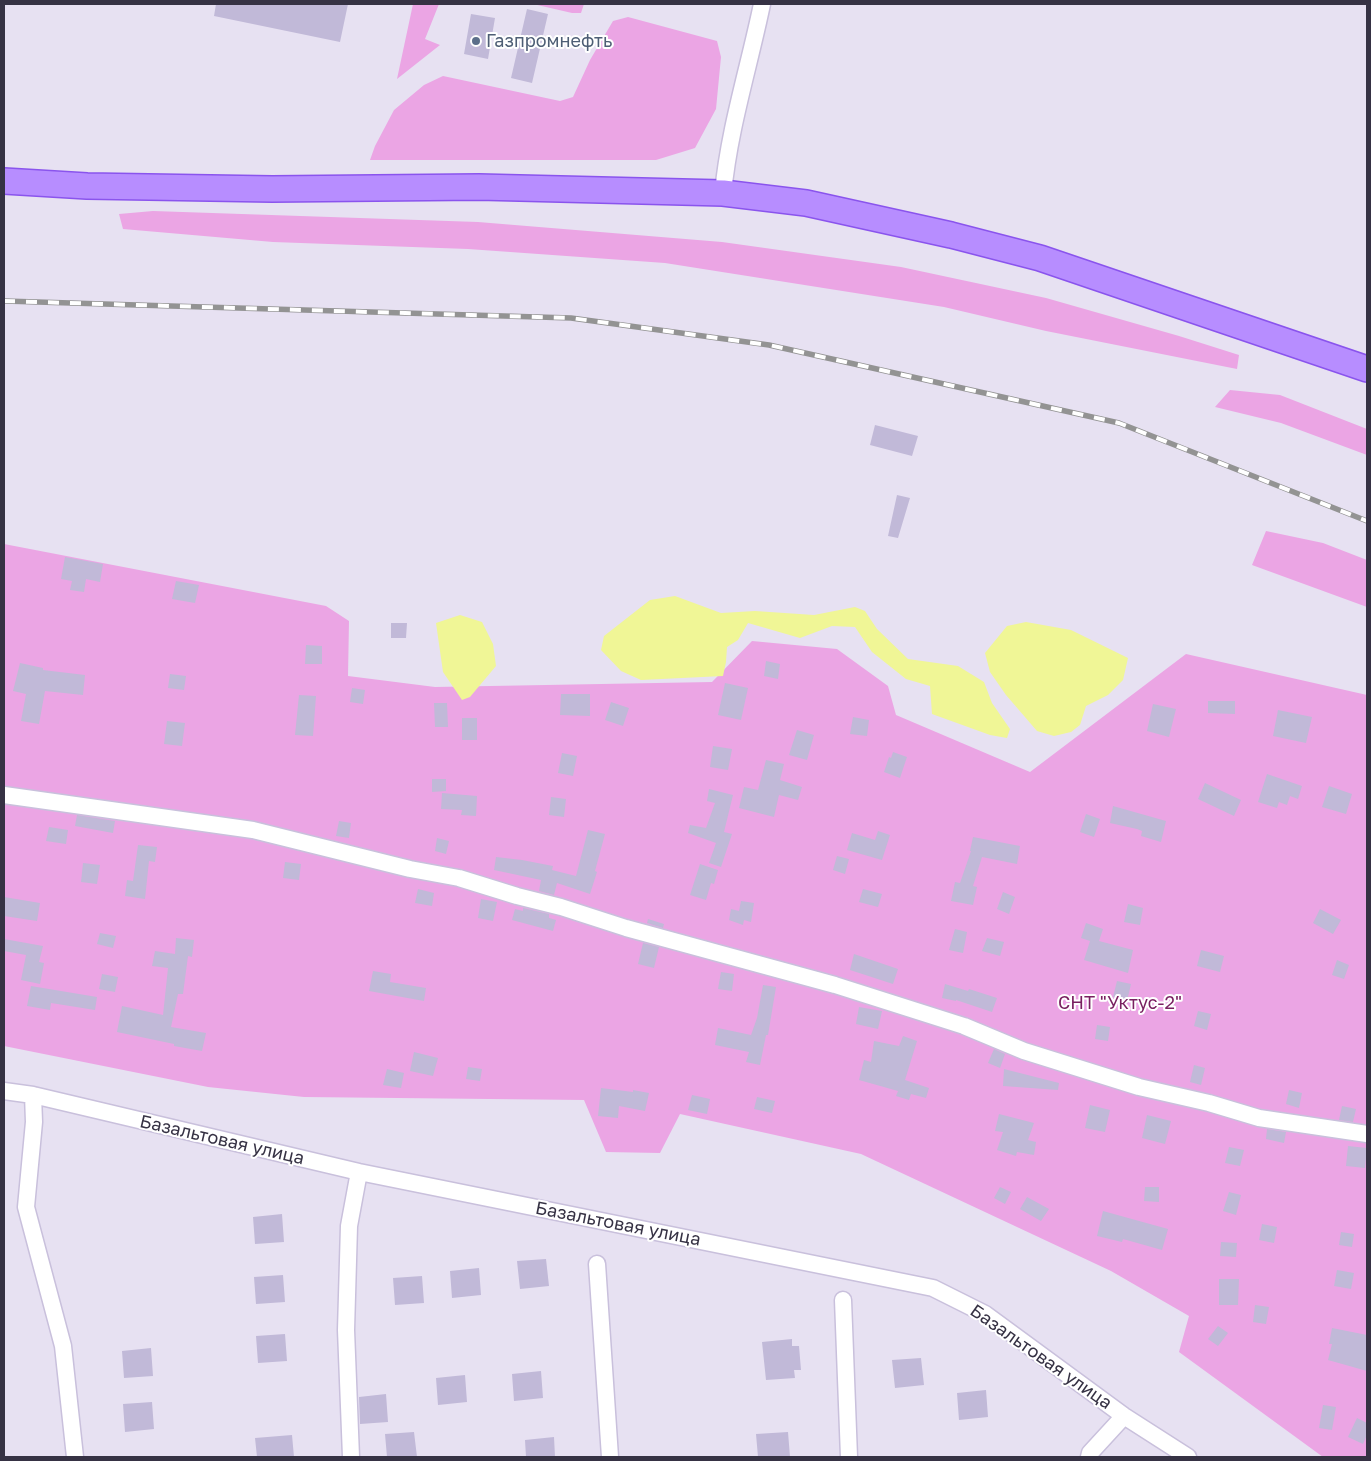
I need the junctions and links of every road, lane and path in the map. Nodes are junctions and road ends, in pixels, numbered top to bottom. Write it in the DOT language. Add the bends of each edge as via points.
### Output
graph roads {
  1 [pos="762,4"];
  2 [pos="4,181"];
  3 [pos="724,193"];
  4 [pos="1367,369"];
  5 [pos="4,796"];
  6 [pos="4,1091"];
  7 [pos="32,1095"];
  8 [pos="1367,1134"];
  9 [pos="359,1172"];
  10 [pos="597,1264"];
  11 [pos="843,1300"];
  12 [pos="1124,1416"];
  13 [pos="75,1457"];
  14 [pos="351,1457"];
  15 [pos="610,1457"];
  16 [pos="849,1457"];
  17 [pos="1089,1457"];
  18 [pos="1188,1457"];
  1 -- 3 [label="street" via="737,111"];
  2 -- 3 [label="main road" via="252,189 479,187"];
  3 -- 4 [label="main road" via="848,211 1040,258"];
  5 -- 8 [label="street" via="254,830 459,878 835,985 1139,1087 1259,1118"];
  6 -- 7 [label="street, Базальтовая улица"];
  7 -- 9 [label="street, Базальтовая улица"];
  7 -- 13 [label="street" via="34,1122 26,1207 63,1346"];
  9 -- 12 [label="street, Базальтовая улица" via="932,1288 985,1314"];
  9 -- 14 [label="street" via="349,1226 346,1330"];
  10 -- 15 [label="street"];
  11 -- 16 [label="street"];
  12 -- 17 [label="street"];
  12 -- 18 [label="street, Базальтовая улица"];
}
